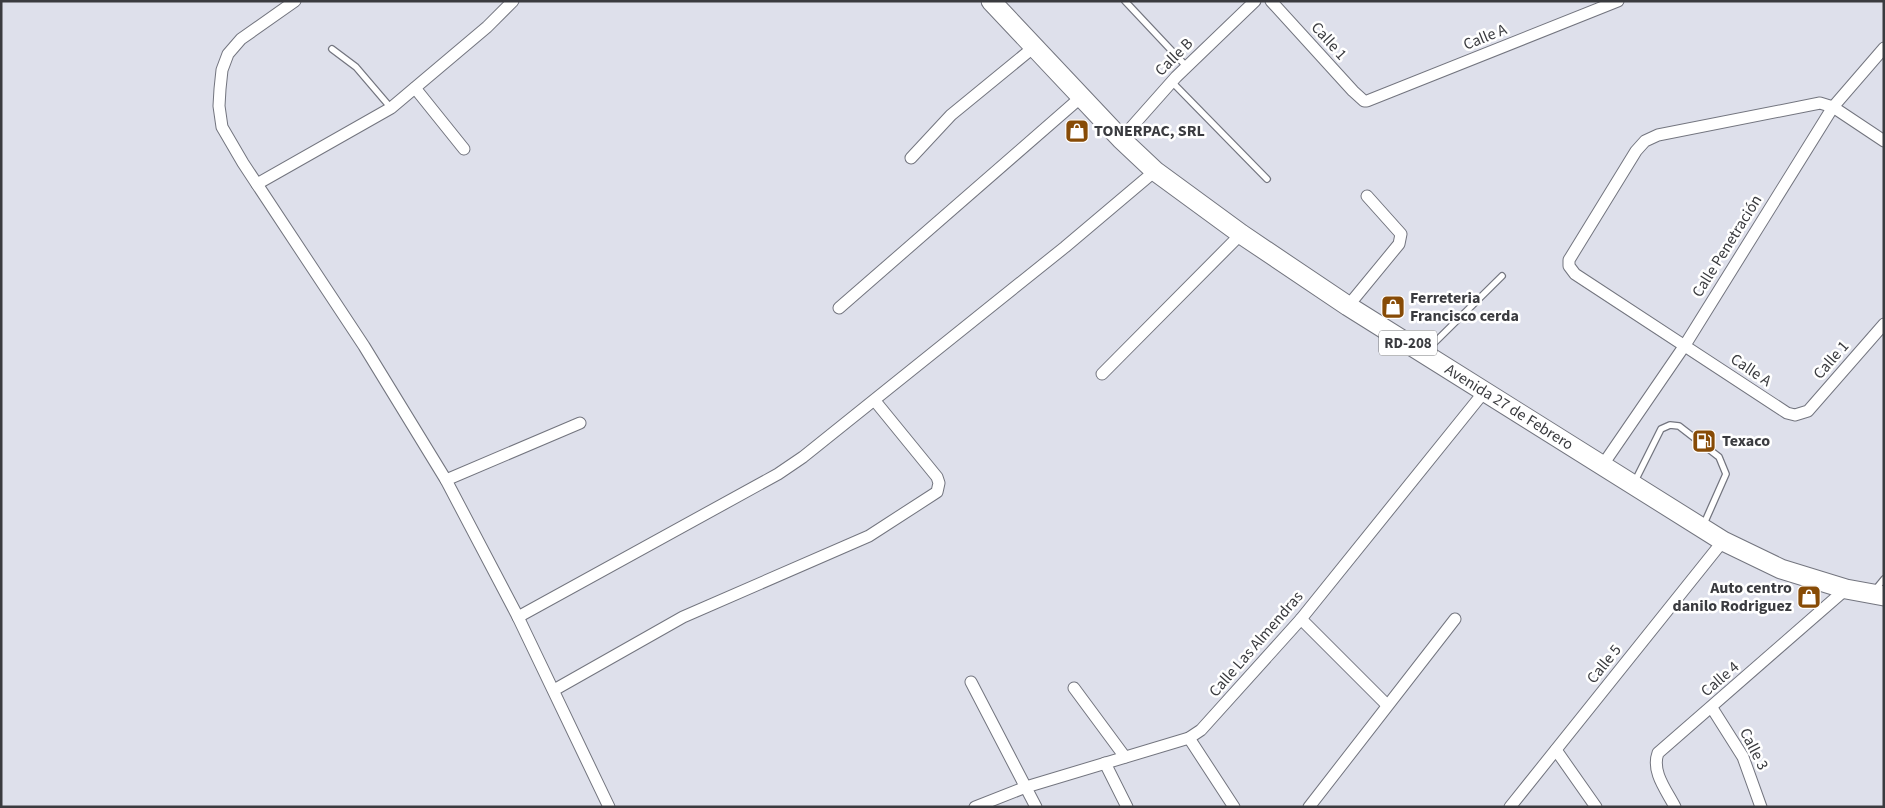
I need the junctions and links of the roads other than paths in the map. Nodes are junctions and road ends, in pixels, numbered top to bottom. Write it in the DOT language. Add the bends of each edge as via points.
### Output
graph roads {
  1 [pos="295,1"];
  2 [pos="513,1"];
  3 [pos="991,1"];
  4 [pos="1125,1"];
  5 [pos="1255,1"];
  6 [pos="1271,1"];
  7 [pos="1618,1"];
  8 [pos="1034,47"];
  9 [pos="1884,48"];
  10 [pos="332,49"];
  11 [pos="1187,67"];
  12 [pos="1172,82"];
  13 [pos="415,88"];
  14 [pos="1080,98"];
  15 [pos="1364,101"];
  16 [pos="1833,107"];
  17 [pos="391,108"];
  18 [pos="1121,139"];
  19 [pos="1884,142"];
  20 [pos="464,149"];
  21 [pos="911,158"];
  22 [pos="1155,171"];
  23 [pos="1267,178"];
  24 [pos="257,184"];
  25 [pos="1367,196"];
  26 [pos="1240,234"];
  27 [pos="1502,276"];
  28 [pos="1348,306"];
  29 [pos="839,308"];
  30 [pos="1884,324"];
  31 [pos="1685,345"];
  32 [pos="1423,353"];
  33 [pos="1102,374"];
  34 [pos="1484,392"];
  35 [pos="875,401"];
  36 [pos="1802,414"];
  37 [pos="580,423"];
  38 [pos="1602,466"];
  39 [pos="446,480"];
  40 [pos="1634,485"];
  41 [pos="1702,528"];
  42 [pos="1723,541"];
  43 [pos="1884,579"];
  44 [pos="1846,589"];
  45 [pos="1878,595"];
  46 [pos="518,617"];
  47 [pos="1301,619"];
  48 [pos="1455,619"];
  49 [pos="971,682"];
  50 [pos="1074,688"];
  51 [pos="554,690"];
  52 [pos="1386,704"];
  53 [pos="1712,708"];
  54 [pos="1189,738"];
  55 [pos="1556,750"];
  56 [pos="1125,757"];
  57 [pos="1105,763"];
  58 [pos="1026,787"];
  59 [pos="609,807"];
  60 [pos="975,807"];
  61 [pos="1036,807"];
  62 [pos="1128,807"];
  63 [pos="1234,807"];
  64 [pos="1308,807"];
  65 [pos="1510,807"];
  66 [pos="1596,807"];
  67 [pos="1675,807"];
  68 [pos="1761,807"];
  1 -- 24 [label="street" via="237,43 228,54 222,70 219,106 222,127"];
  2 -- 13 [label="street"];
  3 -- 8 [label="main road, Avenida 27 de Febrero / RD-208"];
  4 -- 11 [label="lane"];
  5 -- 11 [label="street, Calle B"];
  6 -- 15 [label="street, Calle 1"];
  7 -- 15 [label="street, Calle A" via="1372,101"];
  8 -- 14 [label="main road, Avenida 27 de Febrero / RD-208"];
  8 -- 21 [label="street" via="951,115"];
  9 -- 16 [label="street, Calle Penetración"];
  10 -- 17 [label="lane" via="356,67"];
  11 -- 12 [label="street, Calle B"];
  12 -- 18 [label="street, Calle B"];
  12 -- 23 [label="lane"];
  13 -- 17 [label="street"];
  13 -- 20 [label="street"];
  14 -- 18 [label="main road, Avenida 27 de Febrero / RD-208"];
  14 -- 29 [label="street"];
  16 -- 19 [label="street"];
  16 -- 31 [label="street, Calle Penetración"];
  16 -- 31 [label="street, Calle A" via="1820,103 1803,105 1658,135 1645,141 1570,255 1569,266 1575,274"];
  17 -- 24 [label="street"];
  18 -- 22 [label="main road, Avenida 27 de Febrero / RD-208"];
  22 -- 26 [label="main road, Avenida 27 de Febrero / RD-208"];
  22 -- 35 [label="street"];
  24 -- 39 [label="street" via="364,346"];
  25 -- 28 [label="street" via="1401,234 1399,244"];
  26 -- 28 [label="main road, Avenida 27 de Febrero / RD-208"];
  26 -- 33 [label="street"];
  27 -- 32 [label="lane"];
  28 -- 32 [label="main road, Avenida 27 de Febrero / RD-208"];
  30 -- 36 [label="street, Calle 1"];
  31 -- 36 [label="street, Calle A" via="1787,414"];
  31 -- 38 [label="street, Calle Penetración"];
  32 -- 34 [label="main road, Avenida 27 de Febrero / RD-208"];
  34 -- 38 [label="main road, Avenida 27 de Febrero / RD-208"];
  34 -- 47 [label="street, Calle Las Almendras"];
  35 -- 46 [label="street" via="778,474"];
  35 -- 51 [label="street" via="937,477 937,492 869,536 683,617"];
  37 -- 39 [label="street"];
  38 -- 40 [label="main road, Avenida 27 de Febrero / RD-208"];
  39 -- 46 [label="street"];
  40 -- 41 [label="main road, Avenida 27 de Febrero / RD-208"];
  40 -- 41 [label="lane" via="1661,429 1670,425 1680,426 1719,457 1726,474"];
  41 -- 42 [label="main road, Avenida 27 de Febrero / RD-208"];
  42 -- 44 [label="main road, Avenida 27 de Febrero / RD-208" via="1781,569"];
  42 -- 55 [label="street, Calle 5"];
  43 -- 45 [label="lane"];
  44 -- 45 [label="main road, Avenida 27 de Febrero / RD-208"];
  44 -- 53 [label="street, Calle 4"];
  46 -- 51 [label="street"];
  47 -- 52 [label="street"];
  47 -- 54 [label="street, Calle Las Almendras" via="1201,730"];
  48 -- 52 [label="street"];
  49 -- 58 [label="street"];
  50 -- 56 [label="street"];
  51 -- 59 [label="street"];
  52 -- 64 [label="street"];
  53 -- 67 [label="street, Calle 4" via="1662,748 1656,760 1661,780"];
  53 -- 68 [label="street, Calle 3" via="1743,757"];
  54 -- 56 [label="street, Calle Las Almendras"];
  54 -- 63 [label="street"];
  55 -- 65 [label="street, Calle 5"];
  55 -- 66 [label="street"];
  56 -- 57 [label="street, Calle Las Almendras"];
  57 -- 58 [label="street, Calle Las Almendras"];
  57 -- 62 [label="street"];
  58 -- 60 [label="street, Calle Las Almendras"];
  58 -- 61 [label="street"];
}
